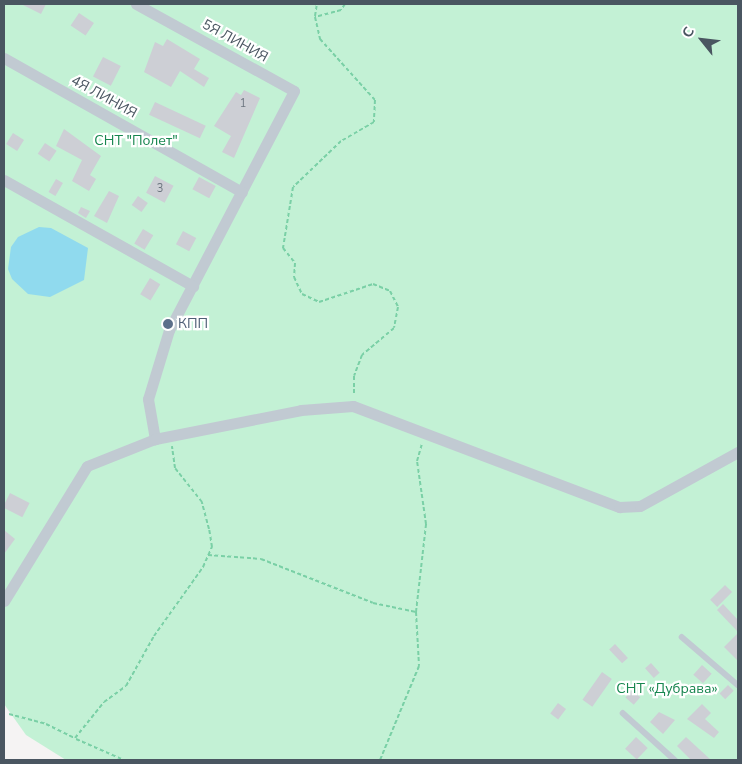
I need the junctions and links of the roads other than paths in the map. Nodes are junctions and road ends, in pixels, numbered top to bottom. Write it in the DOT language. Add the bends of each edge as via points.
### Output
graph roads {
  1 [pos="136,4"];
  2 [pos="4,58"];
  3 [pos="4,180"];
  4 [pos="242,192"];
  5 [pos="193,286"];
  6 [pos="154,440"];
  7 [pos="738,452"];
  8 [pos="4,602"];
  9 [pos="682,637"];
  10 [pos="738,685"];
  11 [pos="622,713"];
  12 [pos="675,760"];
  1 -- 4 [label="street, 5Я ЛИНИЯ" via="294,91"];
  2 -- 4 [label="street, 4Я ЛИНИЯ"];
  3 -- 5 [label="street"];
  4 -- 5 [label="street"];
  5 -- 6 [label="street" via="169,330 148,399"];
  6 -- 7 [label="street" via="301,410 353,406 619,507 640,506"];
  6 -- 8 [label="street" via="87,466"];
  9 -- 10 [label="lane"];
  11 -- 12 [label="lane"];
}
